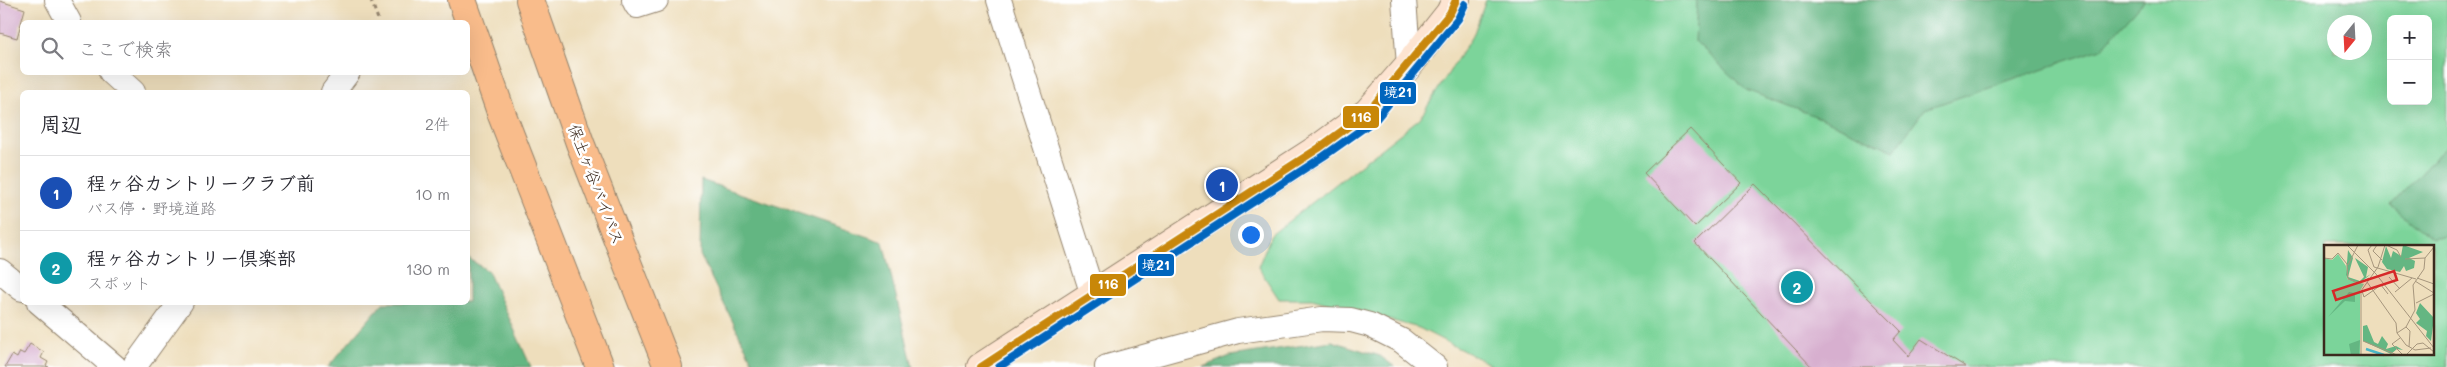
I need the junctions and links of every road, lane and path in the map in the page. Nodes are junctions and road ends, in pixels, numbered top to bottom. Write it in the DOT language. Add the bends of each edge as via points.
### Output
graph roads {
  1 [pos="56,0"];
  2 [pos="371,0"];
  3 [pos="462,0"];
  4 [pos="530,0"];
  5 [pos="634,0"];
  6 [pos="656,0"];
  7 [pos="999,0"];
  8 [pos="1404,0"];
  9 [pos="1456,0"];
  10 [pos="68,20"];
  11 [pos="378,20"];
  12 [pos="469,20"];
  13 [pos="470,23"];
  14 [pos="1409,65"];
  15 [pos="114,75"];
  16 [pos="346,75"];
  17 [pos="131,90"];
  18 [pos="334,90"];
  19 [pos="0,271"];
  20 [pos="20,288"];
  21 [pos="1093,295"];
  22 [pos="42,305"];
  23 [pos="178,305"];
  24 [pos="114,367"];
  25 [pos="134,367"];
  26 [pos="600,367"];
  27 [pos="668,367"];
  28 [pos="981,367"];
  29 [pos="1107,367"];
  30 [pos="1435,367"];
  1 -- 10 [label="street"];
  2 -- 11 [label="path"];
  3 -- 12 [label="highway"];
  4 -- 27 [label="highway, 保土ヶ谷バイパス" via="580,143"];
  5 -- 6 [label="street" via="637,6"];
  7 -- 21 [label="street"];
  8 -- 14 [label="street"];
  9 -- 14 [label="street" via="1450,13"];
  13 -- 26 [label="highway" via="502,115"];
  14 -- 21 [label="street" via="1368,112 1319,148"];
  15 -- 17 [label="street"];
  16 -- 18 [label="street"];
  19 -- 20 [label="street"];
  21 -- 28 [label="street"];
  22 -- 24 [label="street"];
  23 -- 25 [label="street"];
  29 -- 30 [label="street" via="1238,331 1322,319 1350,320 1370,326 1402,341"];
}
